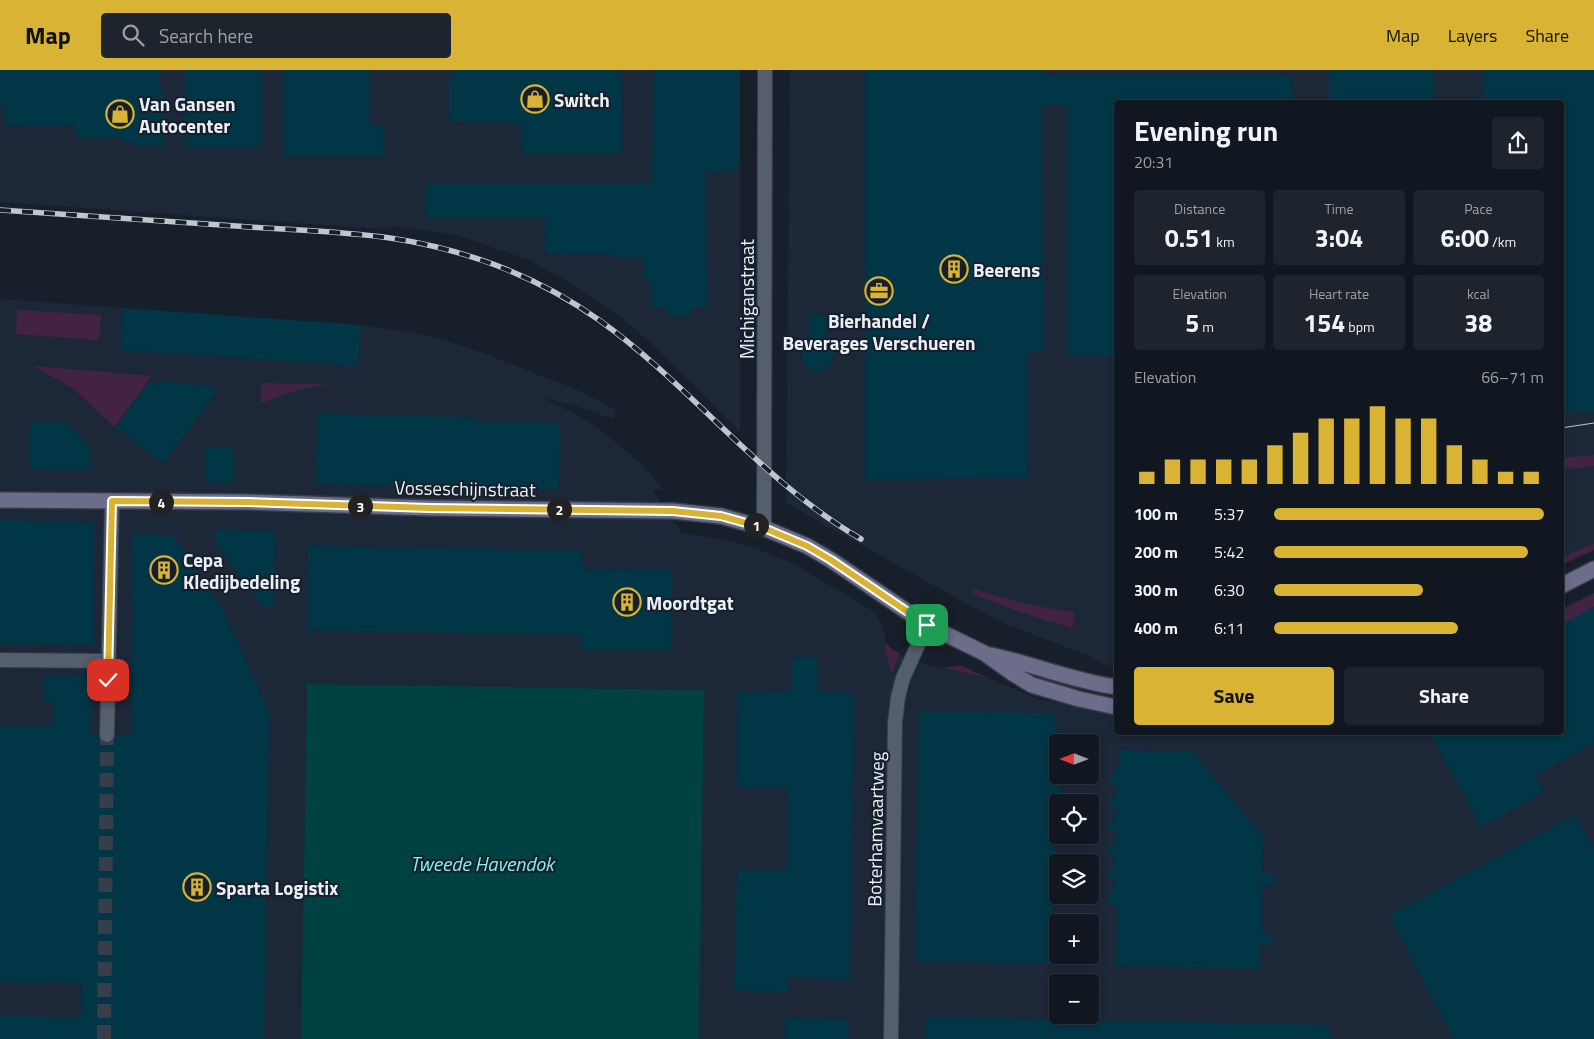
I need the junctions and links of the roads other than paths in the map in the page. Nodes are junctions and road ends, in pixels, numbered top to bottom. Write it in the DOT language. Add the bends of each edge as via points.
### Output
graph roads {
  1 [pos="765,70"];
  2 [pos="0,500"];
  3 [pos="112,501"];
  4 [pos="764,528"];
  5 [pos="1594,569"];
  6 [pos="1564,584"];
  7 [pos="927,625"];
  8 [pos="984,653"];
  9 [pos="0,660"];
  10 [pos="108,661"];
  11 [pos="1114,687"];
  12 [pos="1114,707"];
  13 [pos="107,735"];
  14 [pos="891,1039"];
  1 -- 4 [label="street, Michiganstraat"];
  2 -- 3 [label="street, Vosseschijnstraat"];
  3 -- 4 [label="street, Vosseschijnstraat" via="673,511 721,516"];
  3 -- 10 [label="street"];
  4 -- 7 [label="street, Vosseschijnstraat" via="831,560"];
  5 -- 6 [label="street"];
  7 -- 8 [label="street, Vosseschijnstraat"];
  7 -- 14 [label="street, Boterhamvaartweg" via="898,696"];
  8 -- 11 [label="street, Vosseschijnstraat"];
  8 -- 12 [label="street, Vosseschijnstraat" via="1032,685"];
  9 -- 10 [label="street"];
  10 -- 13 [label="street"];
}
